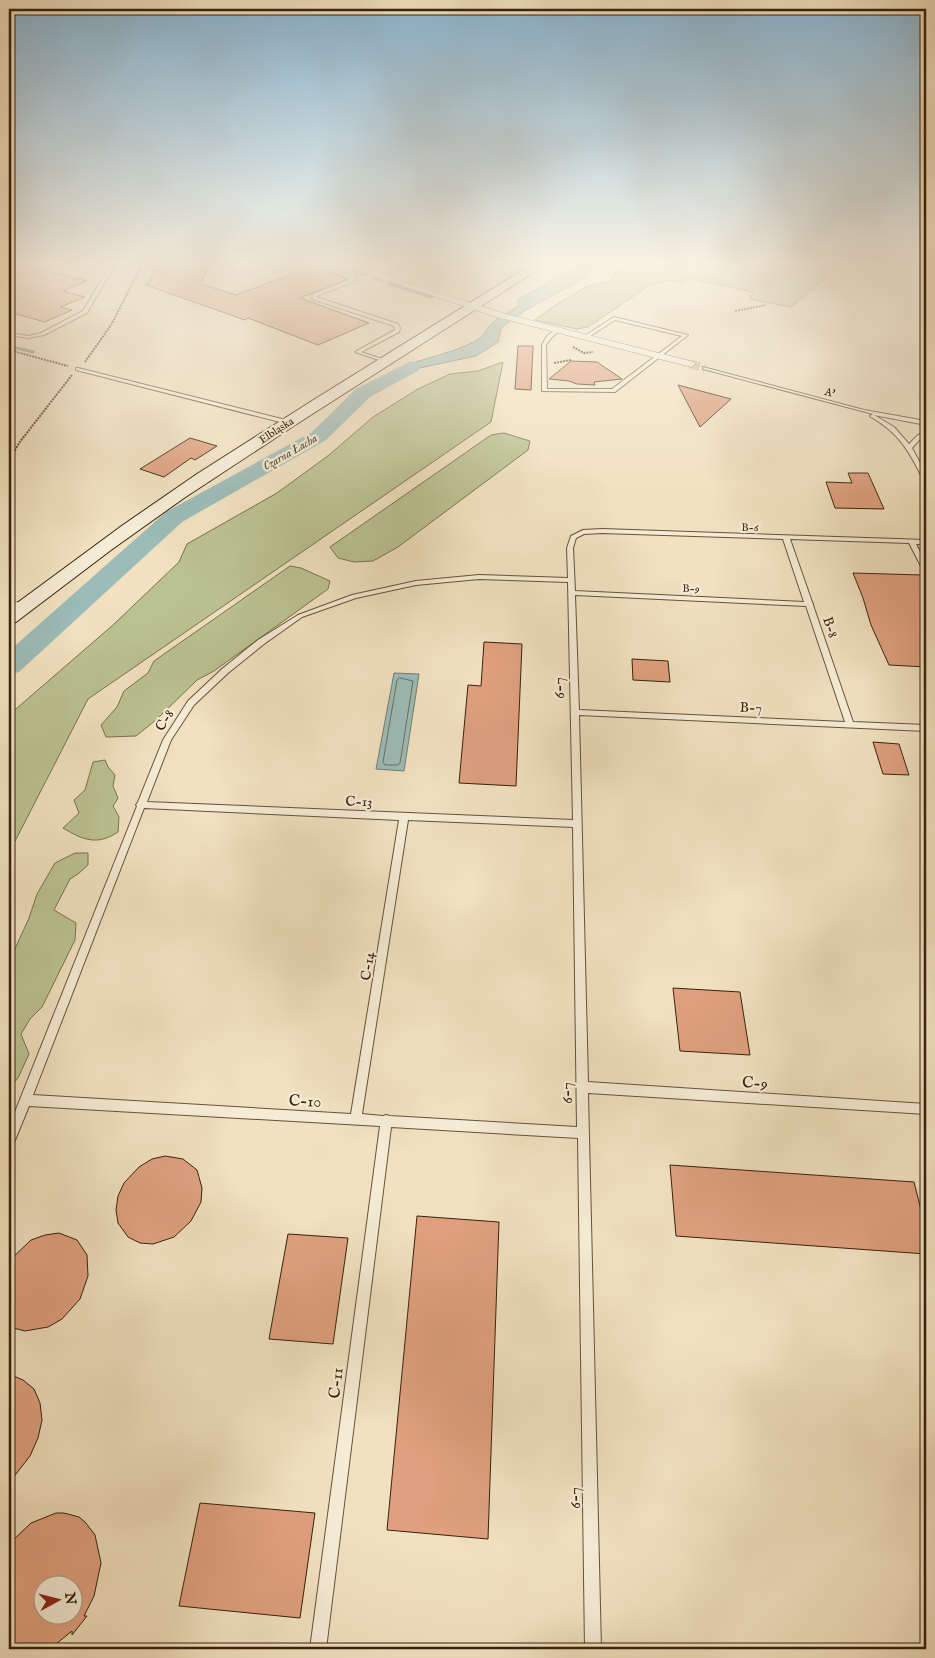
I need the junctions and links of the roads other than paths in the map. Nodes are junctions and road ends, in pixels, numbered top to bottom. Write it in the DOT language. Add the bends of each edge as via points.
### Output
graph roads {
  1 [pos="375,342"];
  2 [pos="417,342"];
  3 [pos="546,342"];
  4 [pos="606,342"];
  5 [pos="677,342"];
  6 [pos="660,356"];
  7 [pos="386,362"];
  8 [pos="691,364"];
  9 [pos="78,368"];
  10 [pos="705,368"];
  11 [pos="863,411"];
  12 [pos="288,422"];
  13 [pos="926,423"];
  14 [pos="926,434"];
  15 [pos="910,447"];
  16 [pos="926,479"];
  17 [pos="573,537"];
  18 [pos="786,538"];
  19 [pos="912,542"];
  20 [pos="926,542"];
  21 [pos="926,570"];
  22 [pos="572,580"];
  23 [pos="572,593"];
  24 [pos="810,604"];
  25 [pos="13,611"];
  26 [pos="575,712"];
  27 [pos="850,724"];
  28 [pos="926,728"];
  29 [pos="140,805"];
  30 [pos="404,817"];
  31 [pos="577,824"];
  32 [pos="582,1087"];
  33 [pos="26,1100"];
  34 [pos="926,1109"];
  35 [pos="356,1119"];
  36 [pos="386,1120"];
  37 [pos="583,1133"];
  38 [pos="9,1140"];
  39 [pos="318,1649"];
  40 [pos="593,1649"];
  1 -- 7 [label="lane" via="357,352"];
  2 -- 7 [label="main road, Elbląska"];
  3 -- 6 [label="lane" via="544,390 613,391"];
  4 -- 6 [label="street"];
  5 -- 6 [label="lane"];
  6 -- 8 [label="street"];
  7 -- 12 [label="main road, Elbląska"];
  9 -- 12 [label="lane"];
  10 -- 11 [label="lane, A'"];
  11 -- 13 [label="lane, A'"];
  11 -- 15 [label="lane, A'" via="888,426"];
  12 -- 25 [label="main road, Elbląska"];
  14 -- 15 [label="lane"];
  15 -- 16 [label="lane"];
  17 -- 18 [label="lane, B-6" via="582,532 602,531"];
  17 -- 22 [label="lane, 6-7" via="570,548"];
  18 -- 19 [label="lane, B-6"];
  18 -- 24 [label="lane, B-8"];
  19 -- 20 [label="lane, B-6"];
  19 -- 21 [label="lane"];
  22 -- 23 [label="lane, 6-7"];
  22 -- 29 [label="lane, C-8" via="479,577 416,583 354,596 300,616 261,642 191,703 167,740"];
  23 -- 24 [label="lane, B-9"];
  23 -- 26 [label="lane, 6-7"];
  24 -- 27 [label="lane, B-8"];
  26 -- 27 [label="lane, B-7"];
  26 -- 31 [label="lane, 6-7"];
  27 -- 28 [label="lane, B-7"];
  29 -- 30 [label="lane, C-13"];
  29 -- 33 [label="lane, C-8"];
  30 -- 31 [label="lane, C-13"];
  30 -- 35 [label="lane, C-14"];
  31 -- 32 [label="lane, 6-7"];
  32 -- 34 [label="lane, C-9"];
  32 -- 37 [label="lane, 6-7"];
  33 -- 35 [label="lane, C-10"];
  33 -- 38 [label="lane, C-8"];
  35 -- 36 [label="lane, C-10"];
  36 -- 37 [label="lane, C-10"];
  36 -- 39 [label="lane, C-11"];
  37 -- 40 [label="lane, 6-7"];
}
